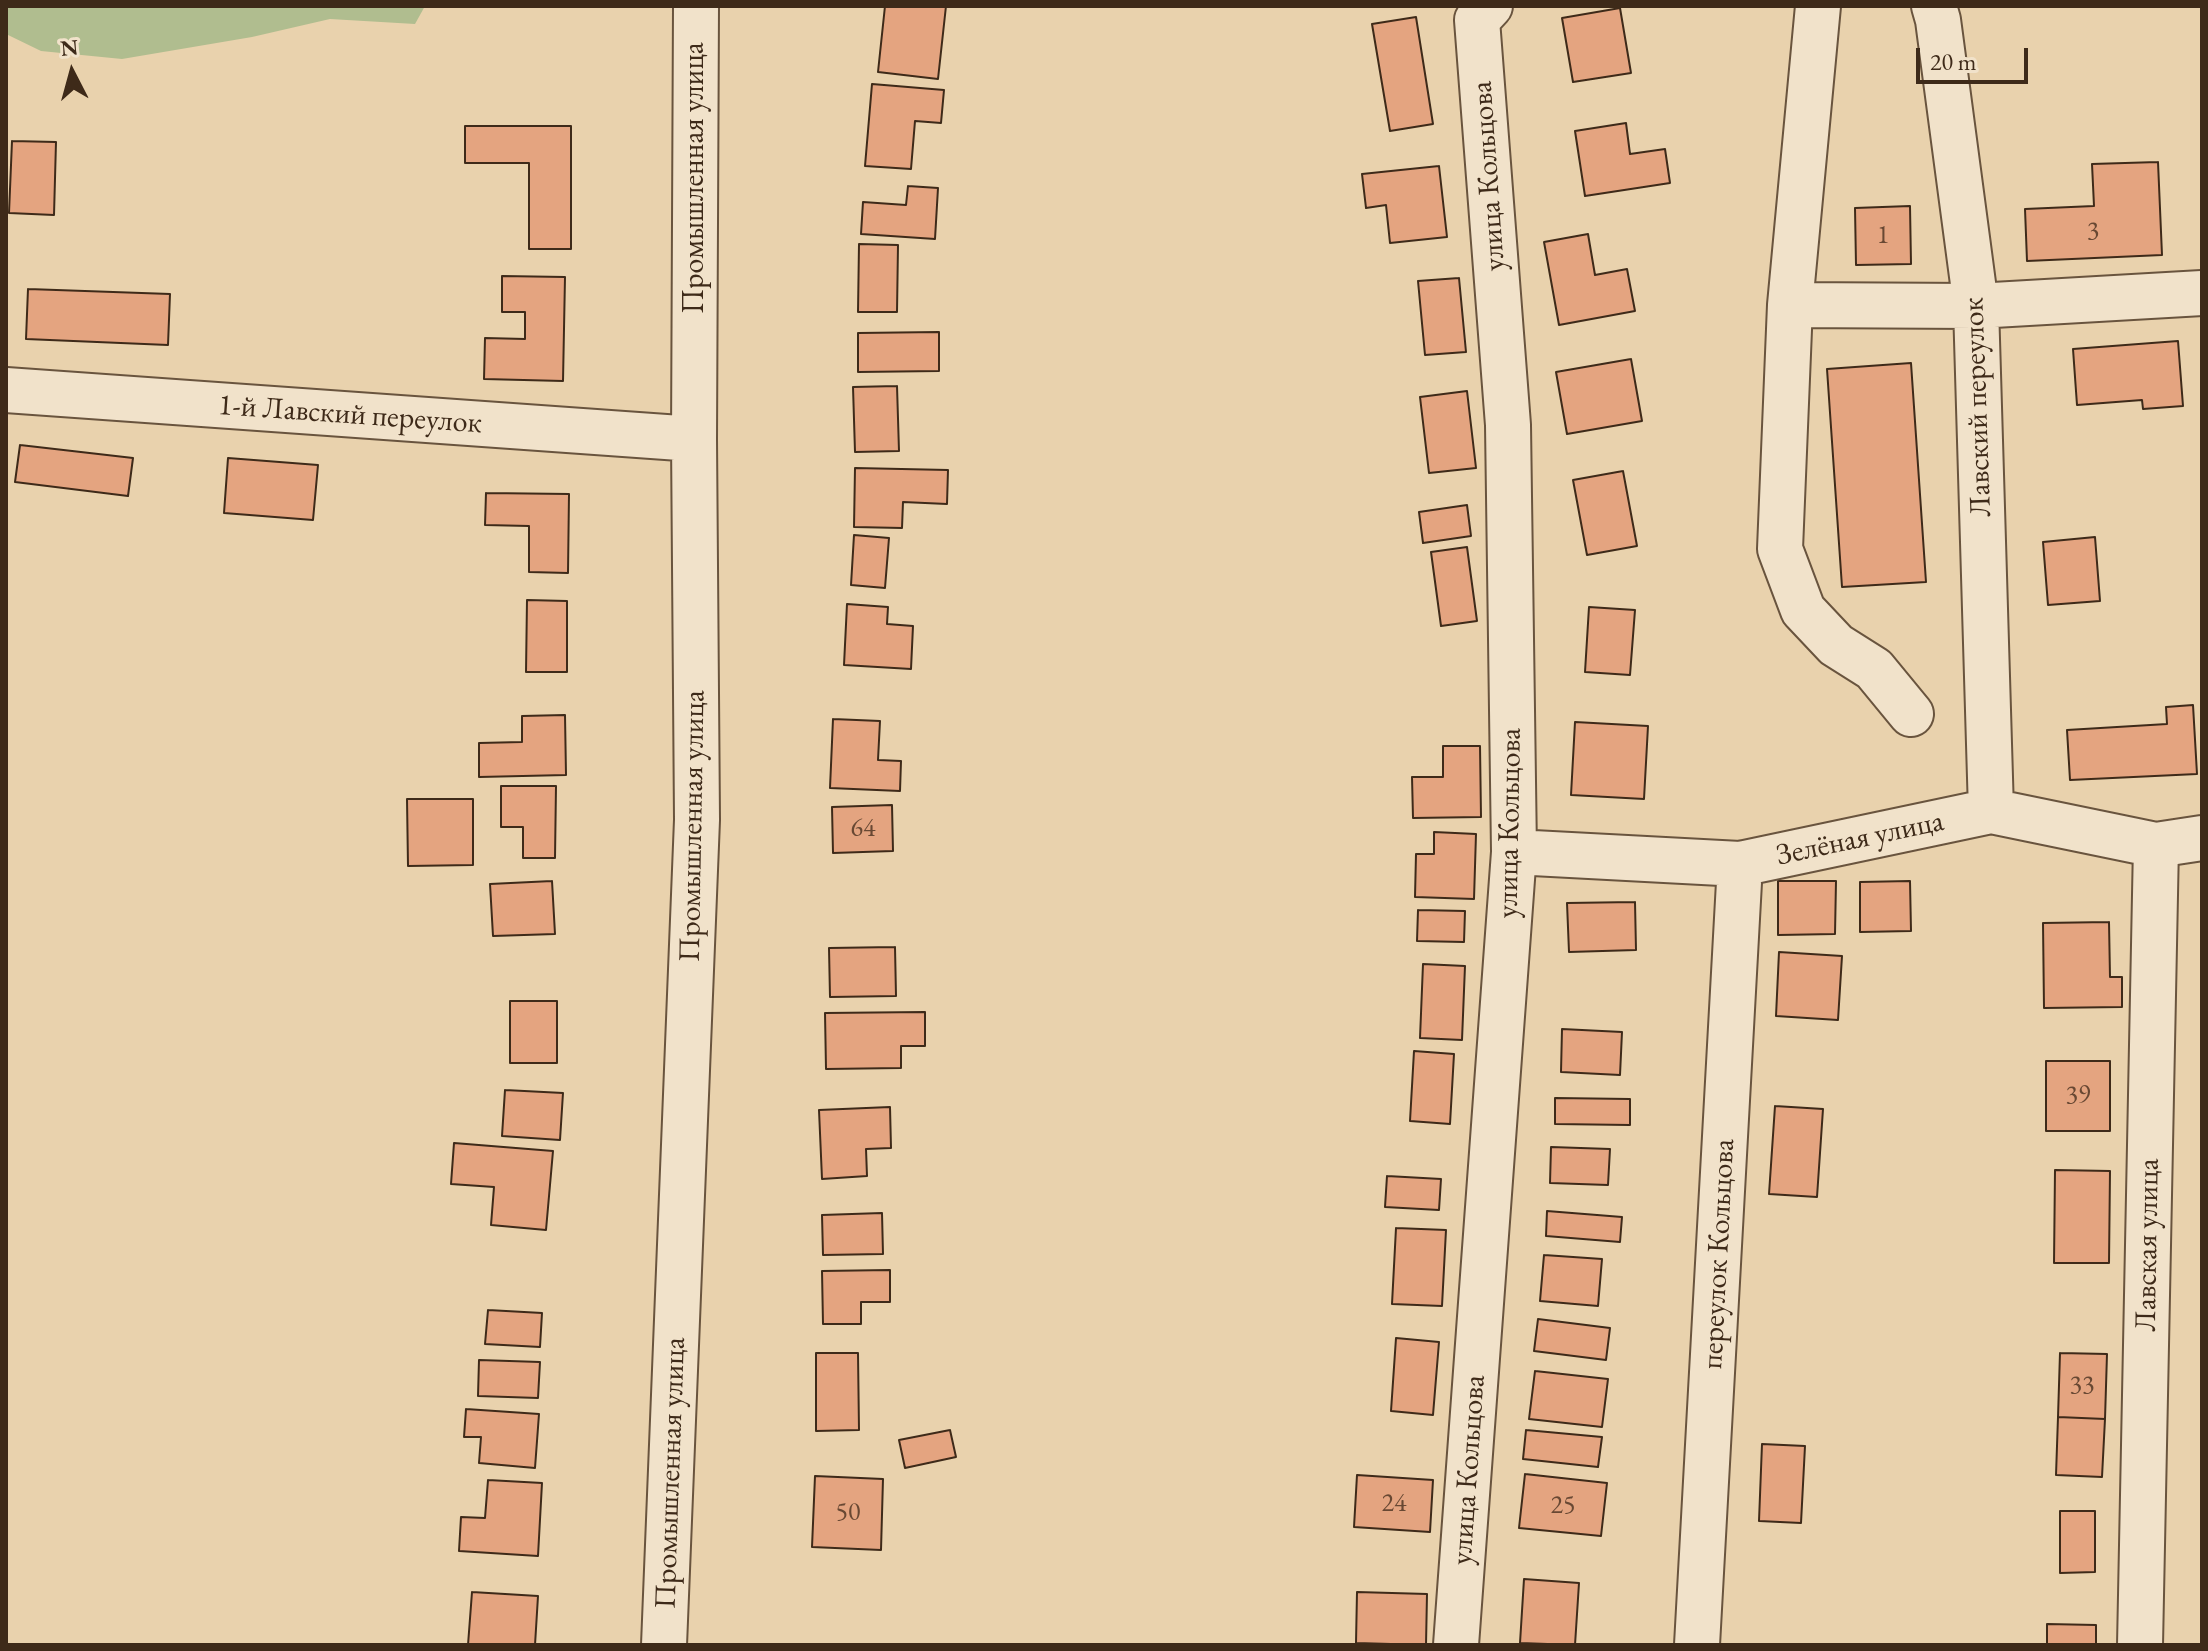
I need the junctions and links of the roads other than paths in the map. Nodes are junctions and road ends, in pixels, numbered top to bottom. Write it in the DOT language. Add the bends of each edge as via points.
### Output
graph roads {
  1 [pos="696,6"];
  2 [pos="1490,6"];
  3 [pos="1818,6"];
  4 [pos="1934,6"];
  5 [pos="2202,293"];
  6 [pos="1790,305"];
  7 [pos="1976,306"];
  8 [pos="6,390"];
  9 [pos="694,439"];
  10 [pos="1911,714"];
  11 [pos="1991,811"];
  12 [pos="2202,838"];
  13 [pos="2156,845"];
  14 [pos="1514,852"];
  15 [pos="1740,864"];
  16 [pos="664,1645"];
  17 [pos="1456,1645"];
  18 [pos="1697,1645"];
  19 [pos="2140,1645"];
  1 -- 9 [label="street, Промышленная улица"];
  2 -- 14 [label="street, улица Кольцова" via="1477,20 1508,425"];
  3 -- 6 [label="street"];
  4 -- 7 [label="street, Лавский переулок"];
  5 -- 7 [label="street"];
  6 -- 7 [label="street"];
  6 -- 10 [label="street" via="1780,549 1803,610 1836,645 1874,669"];
  7 -- 11 [label="street, Лавский переулок"];
  8 -- 9 [label="street, 1-й Лавский переулок"];
  9 -- 16 [label="street, Промышленная улица" via="697,820"];
  11 -- 13 [label="street, Зелёная улица"];
  11 -- 15 [label="street, Зелёная улица"];
  12 -- 13 [label="street, Зелёная улица"];
  13 -- 19 [label="street, Лавская улица"];
  14 -- 15 [label="street, Зелёная улица"];
  14 -- 17 [label="street, улица Кольцова"];
  15 -- 18 [label="street, переулок Кольцова"];
}
